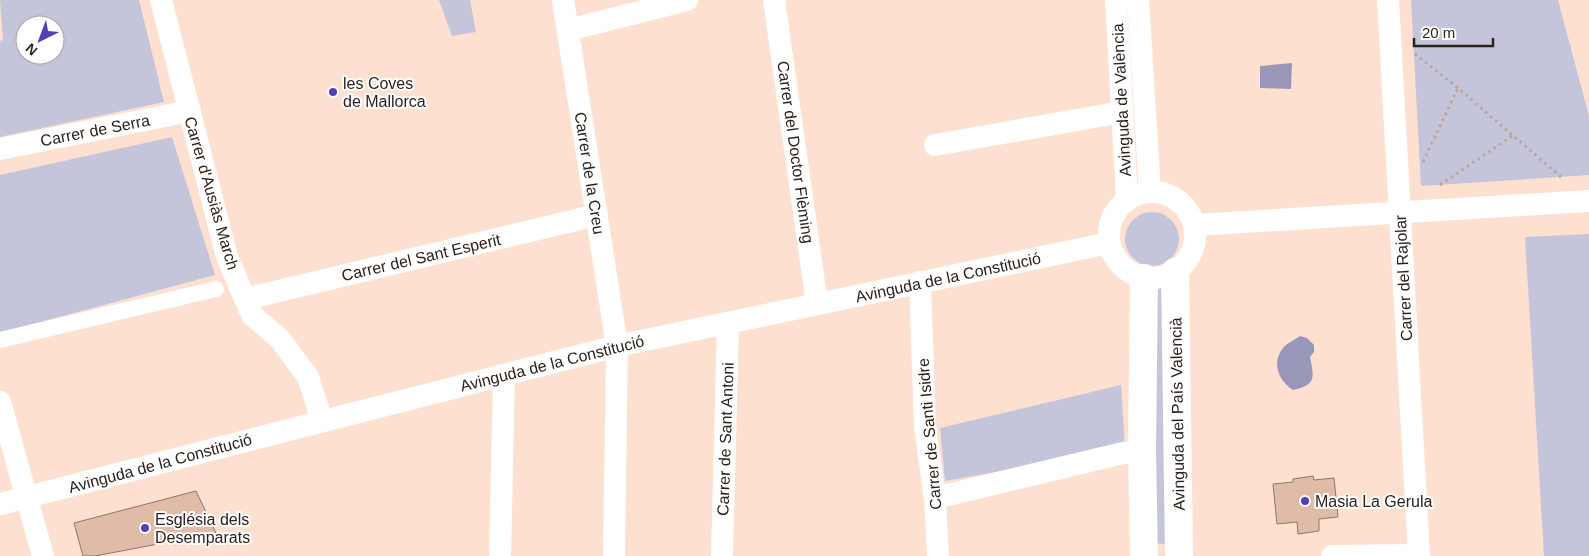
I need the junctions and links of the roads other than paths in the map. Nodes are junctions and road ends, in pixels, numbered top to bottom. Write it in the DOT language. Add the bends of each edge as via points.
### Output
graph roads {
  1 [pos="161,0"];
  2 [pos="563,0"];
  3 [pos="687,0"];
  4 [pos="774,0"];
  5 [pos="1116,0"];
  6 [pos="1138,0"];
  7 [pos="1388,0"];
  8 [pos="568,30"];
  9 [pos="190,111"];
  10 [pos="1122,112"];
  11 [pos="935,145"];
  12 [pos="0,149"];
  13 [pos="1150,192"];
  14 [pos="1127,200"];
  15 [pos="1589,201"];
  16 [pos="1399,212"];
  17 [pos="597,215"];
  18 [pos="1194,226"];
  19 [pos="1109,243"];
  20 [pos="1175,272"];
  21 [pos="1144,278"];
  22 [pos="920,282"];
  23 [pos="216,289"];
  24 [pos="245,299"];
  25 [pos="817,304"];
  26 [pos="728,323"];
  27 [pos="0,340"];
  28 [pos="617,346"];
  29 [pos="504,375"];
  30 [pos="0,402"];
  31 [pos="322,421"];
  32 [pos="1142,451"];
  33 [pos="26,498"];
  34 [pos="934,498"];
  35 [pos="0,504"];
  36 [pos="1419,555"];
  37 [pos="43,556"];
  38 [pos="500,556"];
  39 [pos="614,556"];
  40 [pos="722,556"];
  41 [pos="938,556"];
  42 [pos="1144,556"];
  43 [pos="1179,556"];
  44 [pos="1332,556"];
  1 -- 9 [label="street, Carrer d'Ausiàs March"];
  2 -- 8 [label="street, Carrer de la Creu"];
  3 -- 8 [label="street"];
  4 -- 25 [label="street, Carrer del Doctor Flèming"];
  5 -- 10 [label="street, Avinguda de València"];
  6 -- 13 [label="street, Avinguda de València"];
  7 -- 16 [label="street, Carrer del Rajolar"];
  8 -- 17 [label="street, Carrer de la Creu"];
  9 -- 12 [label="street, Carrer de Serra"];
  9 -- 24 [label="street, Carrer d'Ausiàs March" via="228,257"];
  10 -- 11 [label="street"];
  10 -- 14 [label="street, Avinguda de València"];
  13 -- 14 [label="street"];
  13 -- 18 [label="street" via="1172,198 1189,214"];
  14 -- 19 [label="street" via="1112,219"];
  15 -- 16 [label="street"];
  16 -- 18 [label="street"];
  16 -- 36 [label="street, Carrer del Rajolar"];
  17 -- 24 [label="street, Carrer del Sant Esperit"];
  17 -- 28 [label="street, Carrer de la Creu"];
  18 -- 20 [label="street" via="1192,252"];
  19 -- 21 [label="street" via="1121,266"];
  19 -- 22 [label="street, Avinguda de la Constitució"];
  20 -- 21 [label="street" via="1155,279"];
  20 -- 43 [label="street, Avinguda del País Valencià"];
  21 -- 32 [label="street, Avinguda del País Valencià"];
  22 -- 25 [label="street, Avinguda de la Constitució"];
  22 -- 34 [label="street, Carrer de Santi Isidre" via="925,426"];
  23 -- 27 [label="street"];
  24 -- 31 [label="street, Carrer d'Ausiàs March" via="252,315 280,339 308,377"];
  25 -- 26 [label="street, Avinguda de la Constitució"];
  26 -- 28 [label="street, Avinguda de la Constitució"];
  26 -- 40 [label="street, Carrer de Sant Antoni"];
  28 -- 29 [label="street, Avinguda de la Constitució"];
  28 -- 39 [label="street, Carrer de la Creu"];
  29 -- 31 [label="street, Avinguda de la Constitució"];
  29 -- 38 [label="street"];
  30 -- 33 [label="street"];
  31 -- 33 [label="street, Avinguda de la Constitució"];
  32 -- 34 [label="street"];
  32 -- 42 [label="street, Avinguda del País Valencià"];
  33 -- 35 [label="street, Avinguda de la Constitució"];
  33 -- 37 [label="street"];
  34 -- 41 [label="street, Carrer de Santi Isidre"];
  36 -- 44 [label="street"];
}
